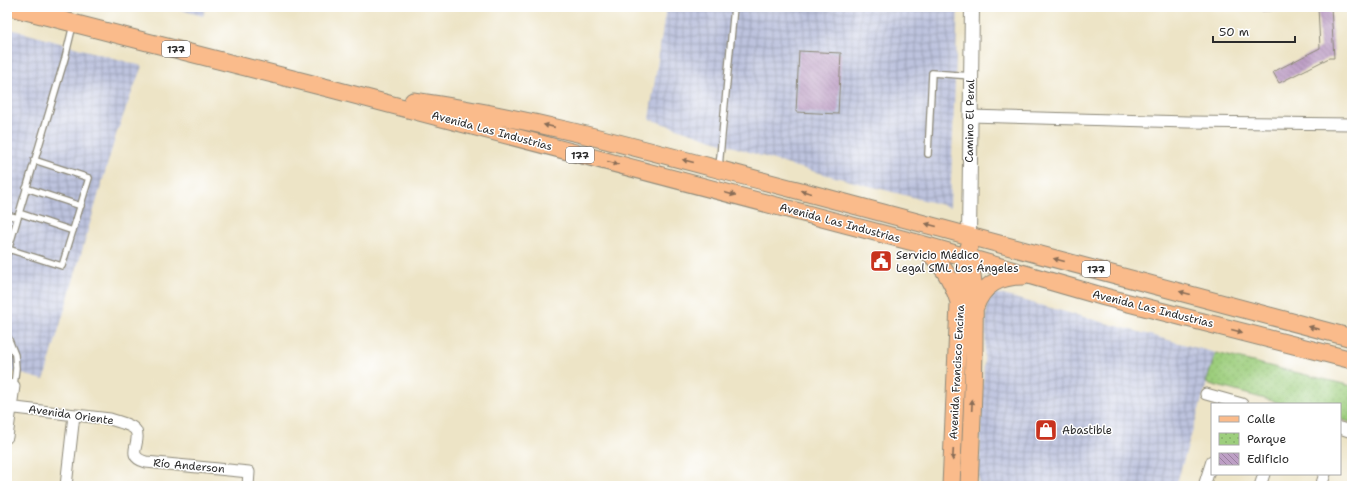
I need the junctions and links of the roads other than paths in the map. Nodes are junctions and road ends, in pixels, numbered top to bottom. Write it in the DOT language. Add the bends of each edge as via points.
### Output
graph roads {
  1 [pos="10,7"];
  2 [pos="734,7"];
  3 [pos="972,7"];
  4 [pos="73,23"];
  5 [pos="971,76"];
  6 [pos="328,88"];
  7 [pos="970,116"];
  8 [pos="1352,124"];
  9 [pos="928,154"];
  10 [pos="34,160"];
  11 [pos="719,170"];
  12 [pos="26,188"];
  13 [pos="81,206"];
  14 [pos="7,215"];
  15 [pos="18,216"];
  16 [pos="73,230"];
  17 [pos="969,235"];
  18 [pos="917,243"];
  19 [pos="8,251"];
  20 [pos="968,258"];
  21 [pos="1028,275"];
  22 [pos="967,307"];
  23 [pos="7,335"];
  24 [pos="1352,338"];
  25 [pos="1352,360"];
  26 [pos="957,364"];
  27 [pos="974,366"];
  28 [pos="10,385"];
  29 [pos="1206,394"];
  30 [pos="1230,403"];
  31 [pos="9,407"];
  32 [pos="74,414"];
  33 [pos="134,428"];
  34 [pos="1341,428"];
  35 [pos="1352,432"];
  36 [pos="7,437"];
  37 [pos="1211,464"];
  38 [pos="1264,475"];
  39 [pos="1325,475"];
  40 [pos="66,486"];
  41 [pos="248,486"];
  42 [pos="951,486"];
  43 [pos="969,486"];
  44 [pos="1204,486"];
  45 [pos="1260,486"];
  46 [pos="1321,486"];
  1 -- 4 [label="main road, Avenida Las Industrias / 177"];
  2 -- 11 [label="lane"];
  3 -- 5 [label="street, Camino El Peral"];
  4 -- 6 [label="main road, Avenida Las Industrias / 177"];
  4 -- 10 [label="lane"];
  5 -- 7 [label="street, Camino El Peral"];
  5 -- 9 [label="lane" via="932,73"];
  11 -- 6 [label="main road, Avenida Las Industrias / 177, one-way" via="531,122"];
  6 -- 18 [label="main road, Avenida Las Industrias / 177, one-way"];
  7 -- 8 [label="street"];
  7 -- 17 [label="street, Camino El Peral"];
  10 -- 12 [label="lane"];
  10 -- 13 [label="lane" via="89,178"];
  17 -- 11 [label="main road, Avenida Las Industrias / 177, one-way"];
  12 -- 13 [label="lane"];
  12 -- 15 [label="lane"];
  13 -- 16 [label="lane"];
  14 -- 15 [label="lane"];
  15 -- 16 [label="lane"];
  15 -- 19 [label="lane"];
  16 -- 19 [label="lane" via="62,266"];
  17 -- 20 [label="main road, Avenida Francisco Encina"];
  24 -- 17 [label="main road, Avenida Las Industrias / 177, one-way"];
  18 -- 20 [label="main road, Avenida Las Industrias / 177"];
  18 -- 22 [label="main road" via="942,266"];
  20 -- 21 [label="main road, Avenida Las Industrias / 177"];
  20 -- 22 [label="main road, Avenida Francisco Encina" via="962,288"];
  21 -- 22 [label="main road" via="1006,277 994,283"];
  21 -- 25 [label="main road, Avenida Las Industrias / 177, one-way"];
  22 -- 26 [label="main road, Avenida Francisco Encina"];
  22 -- 27 [label="main road, Avenida Francisco Encina"];
  23 -- 28 [label="lane" via="15,355 16,368"];
  26 -- 27 [label="main road"];
  26 -- 42 [label="main road, Avenida Francisco Encina, one-way"];
  43 -- 27 [label="main road, Avenida Francisco Encina, one-way"];
  28 -- 31 [label="street"];
  29 -- 30 [label="street"];
  31 -- 32 [label="street, Avenida Oriente"];
  31 -- 36 [label="street"];
  32 -- 33 [label="street, Avenida Oriente" via="110,419"];
  32 -- 40 [label="street"];
  33 -- 41 [label="street, Río Anderson" via="137,435 134,452 139,460 249,472"];
  34 -- 35 [label="street"];
  37 -- 44 [label="street"];
  38 -- 45 [label="street"];
  39 -- 46 [label="street"];
}
